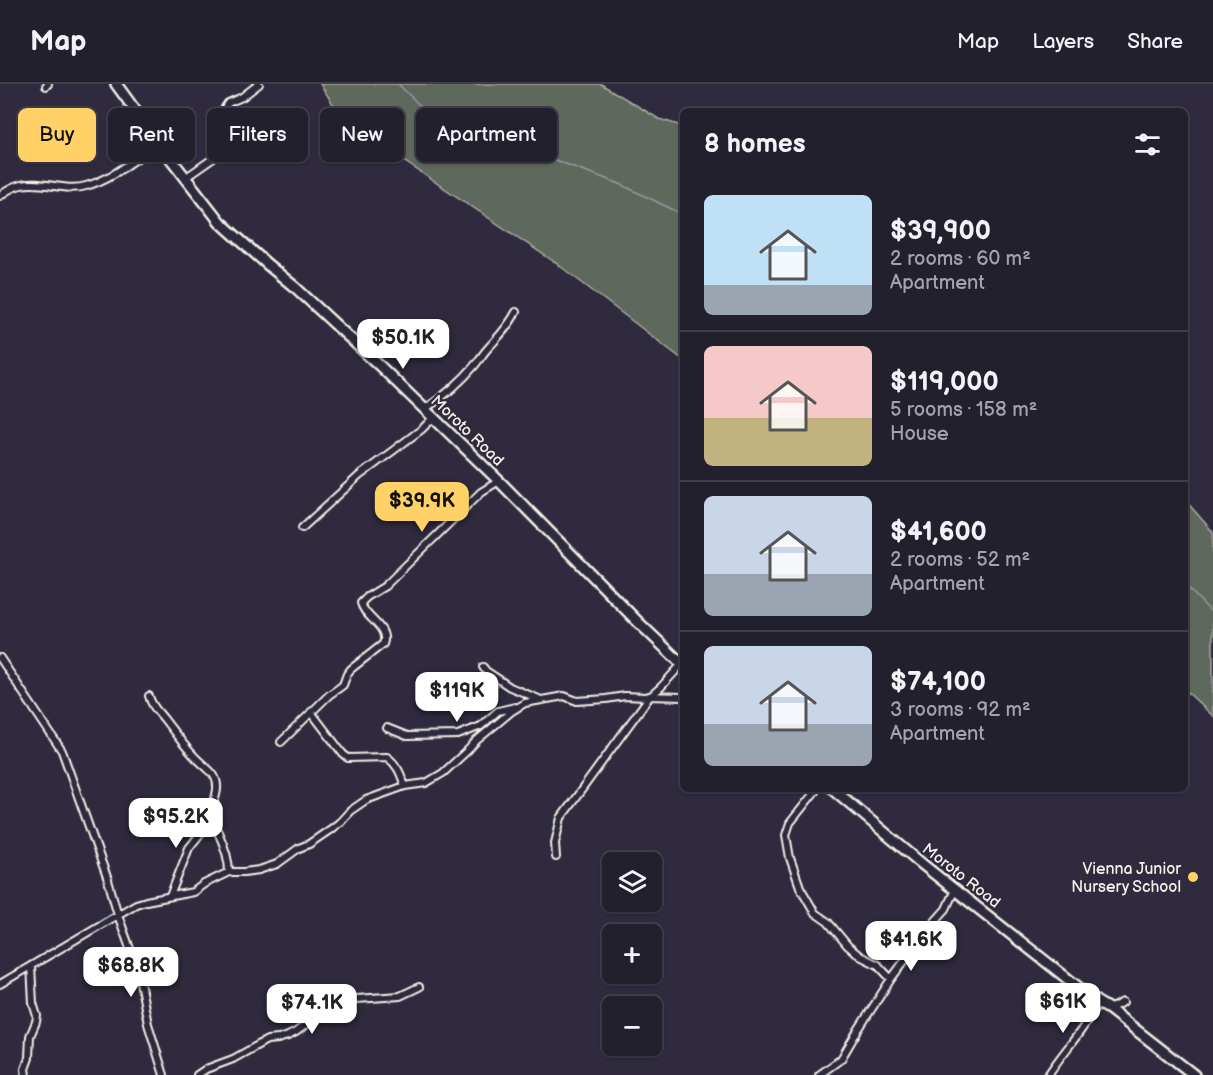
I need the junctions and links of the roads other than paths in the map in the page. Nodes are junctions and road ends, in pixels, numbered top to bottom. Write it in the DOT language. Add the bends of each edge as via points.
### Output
graph roads {
  1 [pos="117,84"];
  2 [pos="259,84"];
  3 [pos="134,108"];
  4 [pos="131,162"];
  5 [pos="173,162"];
  6 [pos="185,178"];
  7 [pos="0,196"];
  8 [pos="516,312"];
  9 [pos="425,409"];
  10 [pos="433,418"];
  11 [pos="499,481"];
  12 [pos="302,528"];
  13 [pos="0,658"];
  14 [pos="680,662"];
  15 [pos="680,666"];
  16 [pos="483,667"];
  17 [pos="149,696"];
  18 [pos="650,696"];
  19 [pos="680,697"];
  20 [pos="540,700"];
  21 [pos="518,706"];
  22 [pos="311,712"];
  23 [pos="387,728"];
  24 [pos="281,741"];
  25 [pos="405,786"];
  26 [pos="815,792"];
  27 [pos="837,792"];
  28 [pos="212,819"];
  29 [pos="556,858"];
  30 [pos="230,872"];
  31 [pos="955,890"];
  32 [pos="170,896"];
  33 [pos="118,915"];
  34 [pos="31,966"];
  35 [pos="891,979"];
  36 [pos="0,984"];
  37 [pos="418,987"];
  38 [pos="1097,1002"];
  39 [pos="1123,1002"];
  40 [pos="1109,1009"];
  41 [pos="26,1075"];
  42 [pos="164,1075"];
  43 [pos="197,1075"];
  44 [pos="819,1075"];
  45 [pos="1048,1075"];
  46 [pos="1194,1075"];
  1 -- 3 [label="main road, Moroto Road"];
  2 -- 6 [label="street" via="228,103 222,111 221,150"];
  4 -- 7 [label="street" via="85,186 20,185"];
  5 -- 6 [label="main road, Moroto Road"];
  6 -- 9 [label="main road, Moroto Road" via="220,222"];
  8 -- 9 [label="street" via="474,367"];
  9 -- 10 [label="main road, Moroto Road"];
  10 -- 11 [label="main road, Moroto Road"];
  10 -- 12 [label="street" via="359,476"];
  11 -- 14 [label="main road, Moroto Road"];
  11 -- 22 [label="street" via="481,492 385,586 363,599 362,608 385,640"];
  13 -- 33 [label="street" via="62,751"];
  15 -- 18 [label="street"];
  16 -- 20 [label="street" via="510,687"];
  17 -- 28 [label="street" via="170,729 216,779"];
  18 -- 19 [label="street"];
  18 -- 20 [label="street" via="583,701 564,696"];
  18 -- 29 [label="street" via="561,818"];
  20 -- 21 [label="street"];
  21 -- 23 [label="street" via="498,711 481,726 458,735 407,736"];
  21 -- 25 [label="street" via="443,773 426,783"];
  22 -- 24 [label="street"];
  22 -- 25 [label="street" via="348,758 387,758 395,764"];
  25 -- 30 [label="street" via="366,800 331,829 277,864"];
  26 -- 35 [label="street" via="790,823 786,835 800,887 815,912 848,946 878,965"];
  27 -- 31 [label="main road, Moroto Road"];
  28 -- 30 [label="street"];
  28 -- 32 [label="street" via="189,848"];
  30 -- 32 [label="street" via="193,892"];
  31 -- 35 [label="street" via="946,909"];
  31 -- 38 [label="main road, Moroto Road"];
  32 -- 33 [label="street" via="136,904"];
  33 -- 34 [label="street"];
  33 -- 42 [label="street" via="138,971 148,1024"];
  34 -- 36 [label="street"];
  34 -- 41 [label="street" via="37,1016 30,1036"];
  35 -- 44 [label="street" via="841,1059"];
  37 -- 43 [label="street" via="400,996 342,1000 288,1036 267,1040"];
  38 -- 40 [label="main road, Moroto Road"];
  38 -- 45 [label="street"];
  39 -- 40 [label="street"];
  40 -- 46 [label="main road, Moroto Road"];
}
